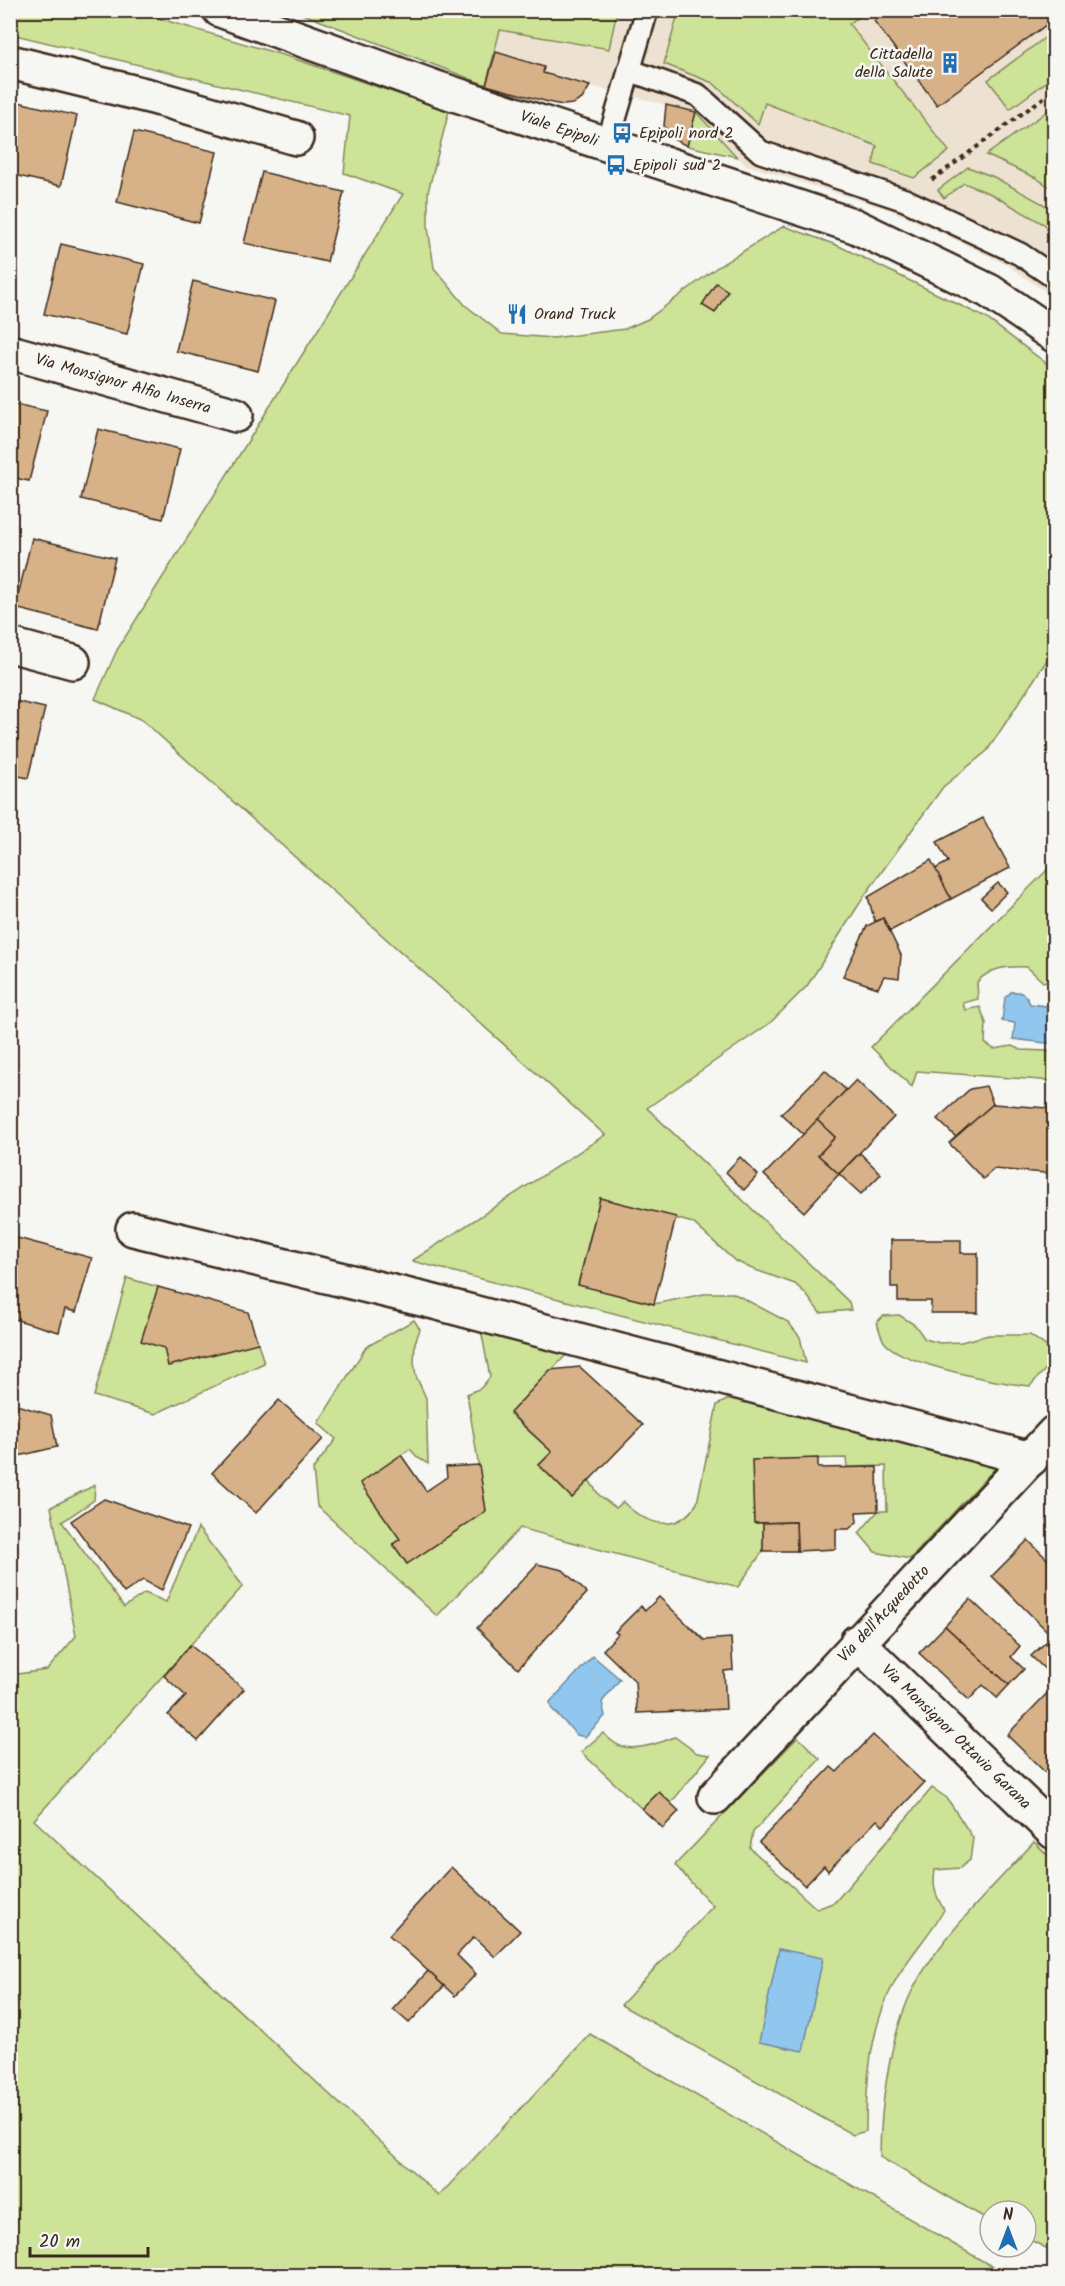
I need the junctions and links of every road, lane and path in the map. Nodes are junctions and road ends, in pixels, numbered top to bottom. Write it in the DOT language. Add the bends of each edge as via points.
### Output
graph roads {
  1 [pos="220,10"];
  2 [pos="647,10"];
  3 [pos="10,63"];
  4 [pos="629,70"];
  5 [pos="1054,90"];
  6 [pos="296,138"];
  7 [pos="607,146"];
  8 [pos="905,200"];
  9 [pos="1054,277"];
  10 [pos="1054,335"];
  11 [pos="10,352"];
  12 [pos="236,416"];
  13 [pos="10,645"];
  14 [pos="73,662"];
  15 [pos="133,1229"];
  16 [pos="1054,1433"];
  17 [pos="1031,1459"];
  18 [pos="857,1642"];
  19 [pos="715,1797"];
  20 [pos="1054,1832"];
  1 -- 7 [label="street, Viale Epipoli"];
  2 -- 4 [label="lane"];
  3 -- 6 [label="street" via="153,97"];
  4 -- 7 [label="lane"];
  4 -- 8 [label="lane" via="698,95 761,152"];
  5 -- 8 [label="path"];
  7 -- 10 [label="street, Viale Epipoli" via="855,226 989,291"];
  8 -- 9 [label="lane" via="1020,254"];
  11 -- 12 [label="street, Via Monsignor Alfio Inserra"];
  13 -- 14 [label="street"];
  15 -- 17 [label="street" via="434,1302"];
  16 -- 17 [label="street, Via dell'Acquedotto"];
  17 -- 18 [label="street, Via dell'Acquedotto"];
  18 -- 19 [label="street, Via dell'Acquedotto"];
  18 -- 20 [label="street, Via Monsignor Ottavio Garana"];
}
